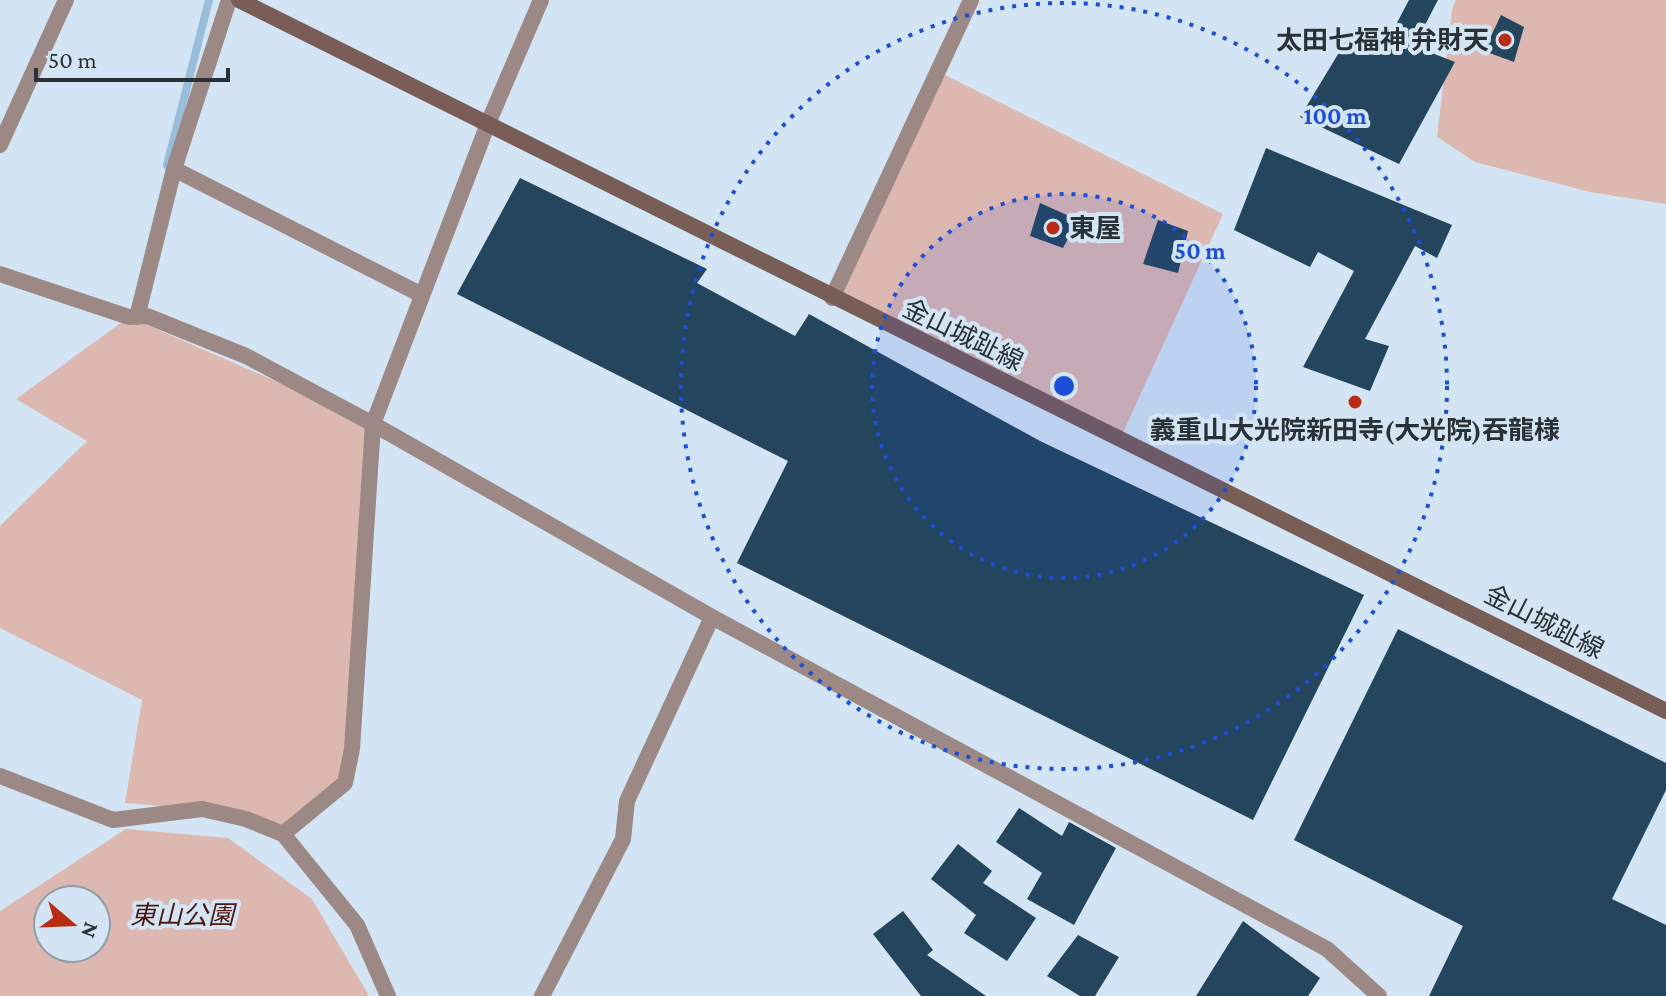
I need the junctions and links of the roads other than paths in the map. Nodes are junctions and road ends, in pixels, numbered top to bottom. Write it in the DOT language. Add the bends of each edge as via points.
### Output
graph roads {
  1 [pos="66,0"];
  2 [pos="229,0"];
  3 [pos="239,0"];
  4 [pos="541,0"];
  5 [pos="971,0"];
  6 [pos="488,125"];
  7 [pos="0,145"];
  8 [pos="174,169"];
  9 [pos="0,274"];
  10 [pos="422,295"];
  11 [pos="832,298"];
  12 [pos="137,317"];
  13 [pos="373,424"];
  14 [pos="712,617"];
  15 [pos="1666,711"];
  16 [pos="0,776"];
  17 [pos="283,834"];
  18 [pos="388,996"];
  19 [pos="542,996"];
  20 [pos="1379,996"];
  1 -- 7 [label="street"];
  2 -- 8 [label="street"];
  3 -- 6 [label="main road, 金山城趾線"];
  4 -- 6 [label="street"];
  5 -- 11 [label="street"];
  6 -- 10 [label="street"];
  6 -- 11 [label="main road, 金山城趾線"];
  8 -- 10 [label="street"];
  8 -- 12 [label="street"];
  9 -- 12 [label="street"];
  10 -- 13 [label="street"];
  11 -- 15 [label="main road, 金山城趾線"];
  12 -- 13 [label="street" via="147,316 246,356"];
  13 -- 14 [label="street"];
  13 -- 17 [label="street" via="353,734 345,783"];
  14 -- 19 [label="street" via="627,801 623,839"];
  14 -- 20 [label="street" via="1327,949"];
  16 -- 17 [label="street" via="113,820 202,809"];
  17 -- 18 [label="street" via="357,925"];
}
